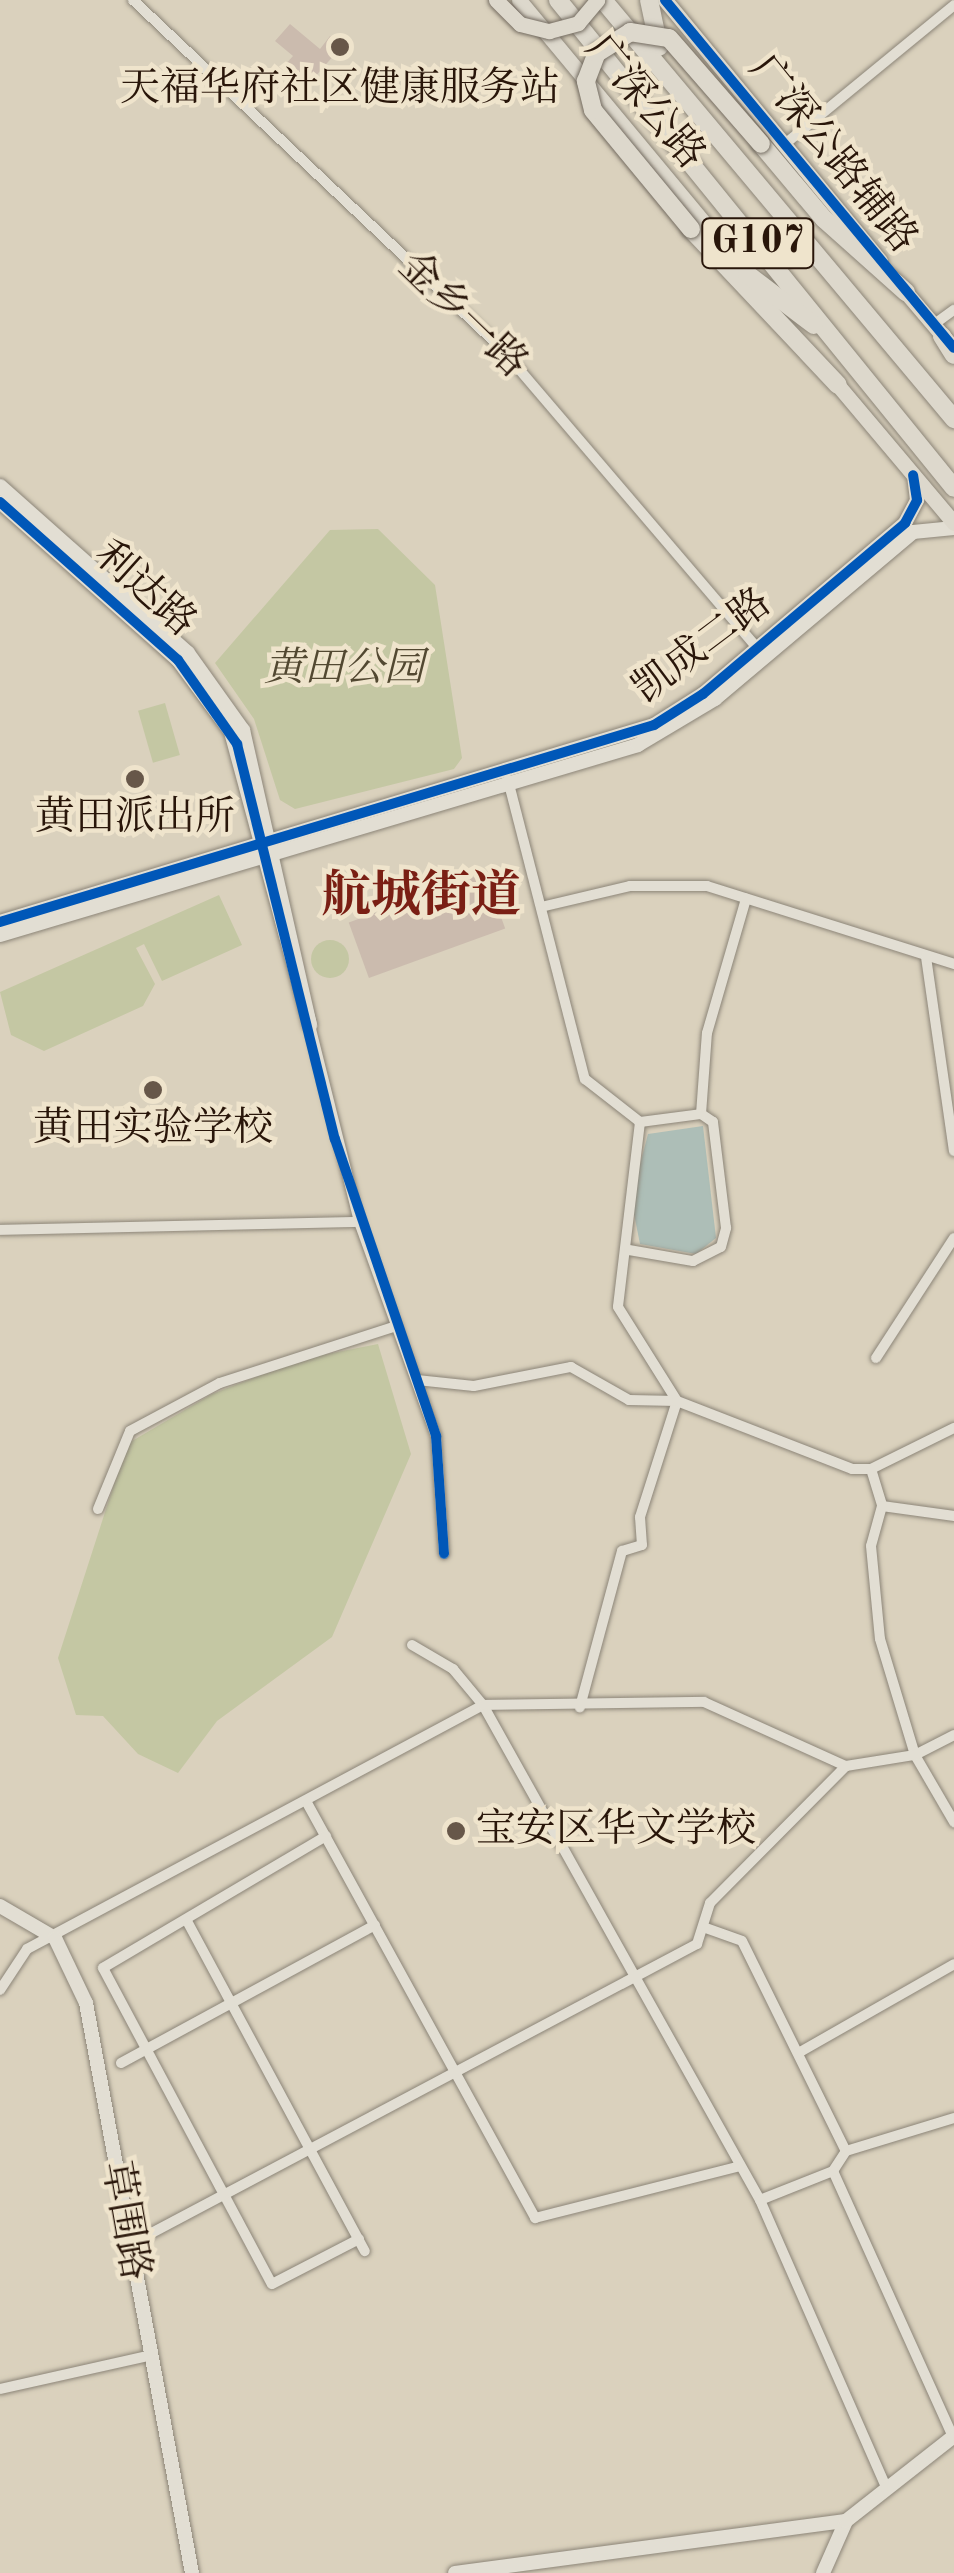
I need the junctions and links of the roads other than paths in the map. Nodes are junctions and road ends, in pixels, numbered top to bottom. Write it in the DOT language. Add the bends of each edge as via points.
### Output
graph roads {
  1 [pos="133,0"];
  2 [pos="496,0"];
  3 [pos="519,0"];
  4 [pos="558,0"];
  5 [pos="600,0"];
  6 [pos="648,0"];
  7 [pos="666,0"];
  8 [pos="954,6"];
  9 [pos="685,95"];
  10 [pos="785,144"];
  11 [pos="746,274"];
  12 [pos="906,292"];
  13 [pos="953,313"];
  14 [pos="832,339"];
  15 [pos="946,341"];
  16 [pos="838,384"];
  17 [pos="954,420"];
  18 [pos="913,475"];
  19 [pos="0,486"];
  20 [pos="954,488"];
  21 [pos="0,502"];
  22 [pos="954,525"];
  23 [pos="762,653"];
  24 [pos="508,780"];
  25 [pos="271,849"];
  26 [pos="746,899"];
  27 [pos="541,907"];
  28 [pos="0,922"];
  29 [pos="0,935"];
  30 [pos="926,957"];
  31 [pos="954,964"];
  32 [pos="310,1024"];
  33 [pos="701,1114"];
  34 [pos="640,1122"];
  35 [pos="954,1151"];
  36 [pos="359,1222"];
  37 [pos="0,1230"];
  38 [pos="954,1238"];
  39 [pos="630,1250"];
  40 [pos="397,1326"];
  41 [pos="876,1358"];
  42 [pos="417,1380"];
  43 [pos="677,1401"];
  44 [pos="954,1428"];
  45 [pos="870,1469"];
  46 [pos="882,1506"];
  47 [pos="98,1509"];
  48 [pos="954,1516"];
  49 [pos="444,1554"];
  50 [pos="412,1645"];
  51 [pos="483,1704"];
  52 [pos="580,1707"];
  53 [pos="954,1735"];
  54 [pos="915,1755"];
  55 [pos="846,1766"];
  56 [pos="306,1801"];
  57 [pos="954,1822"];
  58 [pos="326,1836"];
  59 [pos="0,1906"];
  60 [pos="187,1922"];
  61 [pos="375,1925"];
  62 [pos="703,1927"];
  63 [pos="55,1938"];
  64 [pos="954,1964"];
  65 [pos="634,1972"];
  66 [pos="0,1990"];
  67 [pos="231,2002"];
  68 [pos="147,2049"];
  69 [pos="800,2052"];
  70 [pos="121,2063"];
  71 [pos="454,2069"];
  72 [pos="954,2118"];
  73 [pos="309,2148"];
  74 [pos="846,2151"];
  75 [pos="740,2166"];
  76 [pos="833,2171"];
  77 [pos="224,2194"];
  78 [pos="760,2200"];
  79 [pos="359,2239"];
  80 [pos="128,2246"];
  81 [pos="365,2251"];
  82 [pos="148,2356"];
  83 [pos="0,2390"];
  84 [pos="954,2436"];
  85 [pos="887,2489"];
  86 [pos="846,2521"];
  87 [pos="192,2573"];
  88 [pos="455,2573"];
  89 [pos="823,2573"];
  1 -- 23 [label="street, 金乡一路" via="501,348"];
  2 -- 5 [label="main road, bridge" via="520,24 549,32 578,23"];
  3 -- 11 [label="main road"];
  4 -- 14 [label="highway, 广深公路 / G107"];
  5 -- 9 [label="highway, 广深公路 / G107"];
  6 -- 9 [label="highway" via="652,33"];
  7 -- 10 [label="main road, 广深公路辅路"];
  8 -- 10 [label="street"];
  9 -- 17 [label="highway, 广深公路 / G107"];
  10 -- 12 [label="main road, 广深公路辅路"];
  11 -- 14 [label="highway"];
  11 -- 16 [label="main road"];
  12 -- 15 [label="main road, 广深公路辅路"];
  12 -- 16 [label="highway, bridge" via="824,219 669,38 630,32 597,54 586,81 592,110 691,229"];
  13 -- 15 [label="street"];
  14 -- 20 [label="highway, 广深公路 / G107"];
  16 -- 18 [label="main road"];
  18 -- 22 [label="main road"];
  18 -- 23 [label="street, 凯成二路" via="909,518"];
  19 -- 25 [label="street, 利达路" via="208,676 250,743"];
  21 -- 25 [label="street, 利达路" via="200,684 237,744"];
  22 -- 23 [label="street, 凯成二路" via="913,532"];
  23 -- 24 [label="street, 凯成二路" via="659,735"];
  24 -- 25 [label="street, 凯成二路"];
  24 -- 27 [label="street"];
  25 -- 28 [label="street, 凯成二路"];
  25 -- 29 [label="street, 凯成二路"];
  25 -- 32 [label="street, 利达路"];
  26 -- 27 [label="street" via="669,883"];
  26 -- 30 [label="street"];
  26 -- 33 [label="street" via="708,1033"];
  27 -- 34 [label="street" via="585,1079"];
  30 -- 31 [label="street"];
  30 -- 35 [label="street"];
  32 -- 36 [label="street"];
  33 -- 34 [label="street"];
  33 -- 39 [label="street" via="713,1122 721,1248 693,1261"];
  34 -- 39 [label="street" via="624,1202"];
  36 -- 37 [label="street"];
  36 -- 40 [label="street"];
  38 -- 41 [label="street"];
  39 -- 43 [label="street" via="618,1308"];
  40 -- 42 [label="street"];
  40 -- 47 [label="street" via="220,1383 130,1430"];
  42 -- 43 [label="street" via="474,1386 571,1368 630,1400"];
  42 -- 49 [label="street" via="446,1491"];
  43 -- 45 [label="street" via="765,1442"];
  43 -- 52 [label="street" via="640,1517 642,1545 622,1551"];
  44 -- 45 [label="street"];
  45 -- 46 [label="street"];
  46 -- 48 [label="street"];
  46 -- 54 [label="street" via="872,1546 880,1640"];
  50 -- 51 [label="street" via="453,1669"];
  51 -- 52 [label="street"];
  51 -- 56 [label="street"];
  51 -- 65 [label="street"];
  52 -- 55 [label="street" via="704,1702"];
  53 -- 54 [label="street"];
  54 -- 55 [label="street"];
  54 -- 57 [label="street"];
  55 -- 62 [label="street" via="710,1903"];
  56 -- 58 [label="street"];
  56 -- 63 [label="street"];
  58 -- 60 [label="street"];
  58 -- 61 [label="street"];
  59 -- 63 [label="street"];
  60 -- 67 [label="street"];
  60 -- 68 [label="street" via="103,1968"];
  61 -- 67 [label="street"];
  61 -- 71 [label="street"];
  62 -- 65 [label="street" via="685,1952"];
  62 -- 69 [label="street" via="742,1941"];
  63 -- 66 [label="street" via="26,1949"];
  63 -- 80 [label="street, 草围路" via="86,2004"];
  64 -- 69 [label="street"];
  65 -- 71 [label="street"];
  65 -- 75 [label="street"];
  67 -- 68 [label="street"];
  67 -- 73 [label="street"];
  68 -- 70 [label="street"];
  68 -- 77 [label="street"];
  69 -- 74 [label="street"];
  71 -- 73 [label="street"];
  71 -- 75 [label="street" via="535,2218"];
  72 -- 74 [label="street"];
  73 -- 77 [label="street"];
  73 -- 79 [label="street"];
  74 -- 76 [label="street"];
  75 -- 78 [label="street"];
  76 -- 78 [label="street"];
  76 -- 84 [label="street"];
  77 -- 79 [label="street" via="272,2284"];
  77 -- 80 [label="street"];
  78 -- 85 [label="street"];
  79 -- 81 [label="street"];
  80 -- 82 [label="street, 草围路"];
  82 -- 83 [label="street"];
  82 -- 87 [label="street, 草围路"];
  84 -- 85 [label="street"];
  85 -- 86 [label="street"];
  86 -- 88 [label="street"];
  86 -- 89 [label="street"];
}
